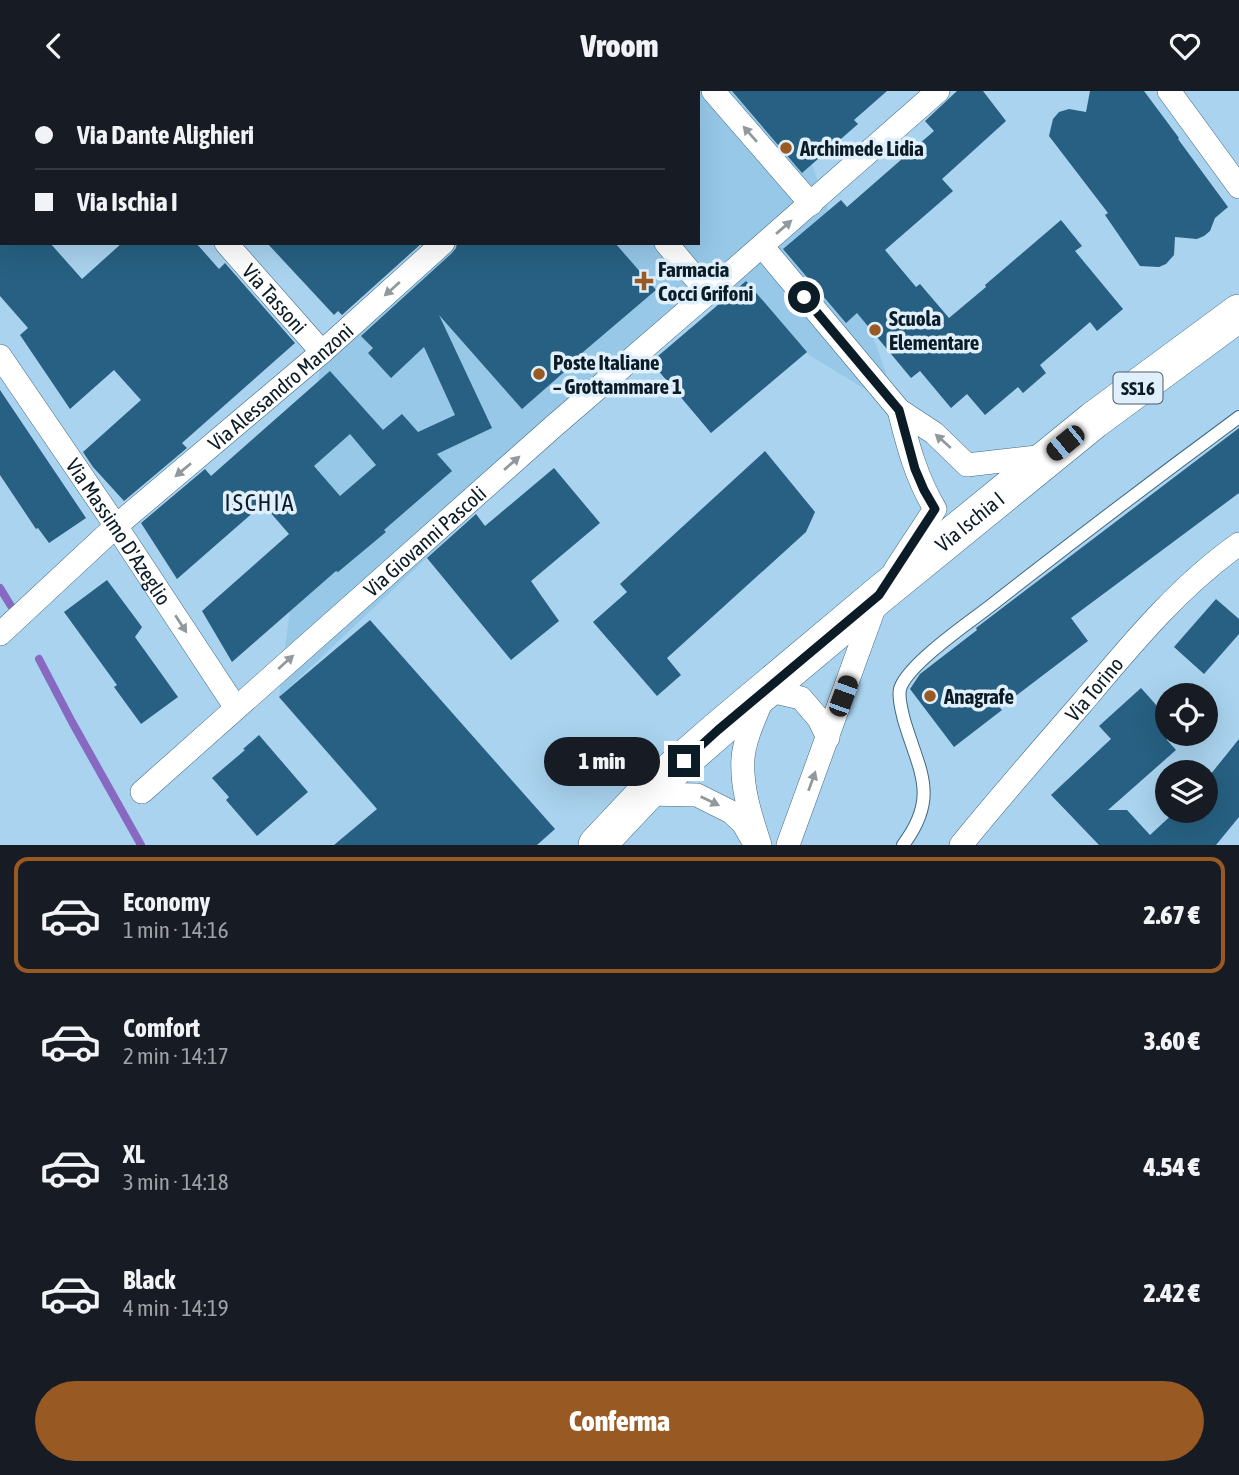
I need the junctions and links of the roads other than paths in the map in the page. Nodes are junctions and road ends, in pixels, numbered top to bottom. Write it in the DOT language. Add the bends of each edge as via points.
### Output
graph roads {
  1 [pos="713,91"];
  2 [pos="938,91"];
  3 [pos="1169,91"];
  4 [pos="1239,187"];
  5 [pos="811,204"];
  6 [pos="228,245"];
  7 [pos="441,245"];
  8 [pos="668,245"];
  9 [pos="762,246"];
  10 [pos="708,293"];
  11 [pos="1233,322"];
  12 [pos="323,352"];
  13 [pos="0,356"];
  14 [pos="899,410"];
  15 [pos="1239,417"];
  16 [pos="1050,455"];
  17 [pos="967,465"];
  18 [pos="935,509"];
  19 [pos="978,515"];
  20 [pos="116,526"];
  21 [pos="1239,544"];
  22 [pos="879,595"];
  23 [pos="0,634"];
  24 [pos="766,690"];
  25 [pos="236,708"];
  26 [pos="828,738"];
  27 [pos="142,792"];
  28 [pos="645,794"];
  29 [pos="597,845"];
  30 [pos="759,845"];
  31 [pos="788,845"];
  32 [pos="903,845"];
  33 [pos="961,845"];
  5 -- 1 [label="street, one-way"];
  2 -- 5 [label="street"];
  3 -- 4 [label="street"];
  9 -- 5 [label="street, Via Giovanni Pascoli, one-way"];
  6 -- 12 [label="street, Via Tassoni"];
  7 -- 12 [label="street, Via Alessandro Manzoni, one-way"];
  8 -- 10 [label="street"];
  9 -- 10 [label="street, Via Giovanni Pascoli"];
  9 -- 14 [label="street"];
  25 -- 10 [label="street, Via Giovanni Pascoli, one-way"];
  11 -- 16 [label="main road, Via Ischia I / SS16"];
  12 -- 20 [label="street, Via Alessandro Manzoni, one-way"];
  13 -- 20 [label="street, Via Massimo D'Azeglio"];
  17 -- 14 [label="street, one-way" via="934,433"];
  14 -- 18 [label="street" via="915,469"];
  15 -- 32 [label="lane" via="1034,572 905,679 900,700 925,794 919,819"];
  16 -- 17 [label="street"];
  16 -- 19 [label="main road, Via Ischia I / SS16"];
  17 -- 19 [label="street" via="981,487"];
  18 -- 19 [label="street" via="945,516"];
  18 -- 22 [label="street"];
  19 -- 22 [label="main road, Via Ischia I / SS16"];
  20 -- 23 [label="street, Via Alessandro Manzoni"];
  20 -- 25 [label="street, Via Massimo D'Azeglio, one-way"];
  21 -- 33 [label="street, Via Torino" via="1170,603"];
  22 -- 24 [label="main road, Via Ischia I / SS16"];
  22 -- 26 [label="street"];
  24 -- 26 [label="street" via="801,698"];
  24 -- 28 [label="main road, Via Ischia I / SS16"];
  24 -- 30 [label="street" via="743,757 745,790"];
  25 -- 27 [label="street, Via Giovanni Pascoli"];
  31 -- 26 [label="street, one-way"];
  28 -- 29 [label="main road, Via Ischia I / SS16"];
  28 -- 30 [label="street, one-way" via="698,795 731,812"];
}
